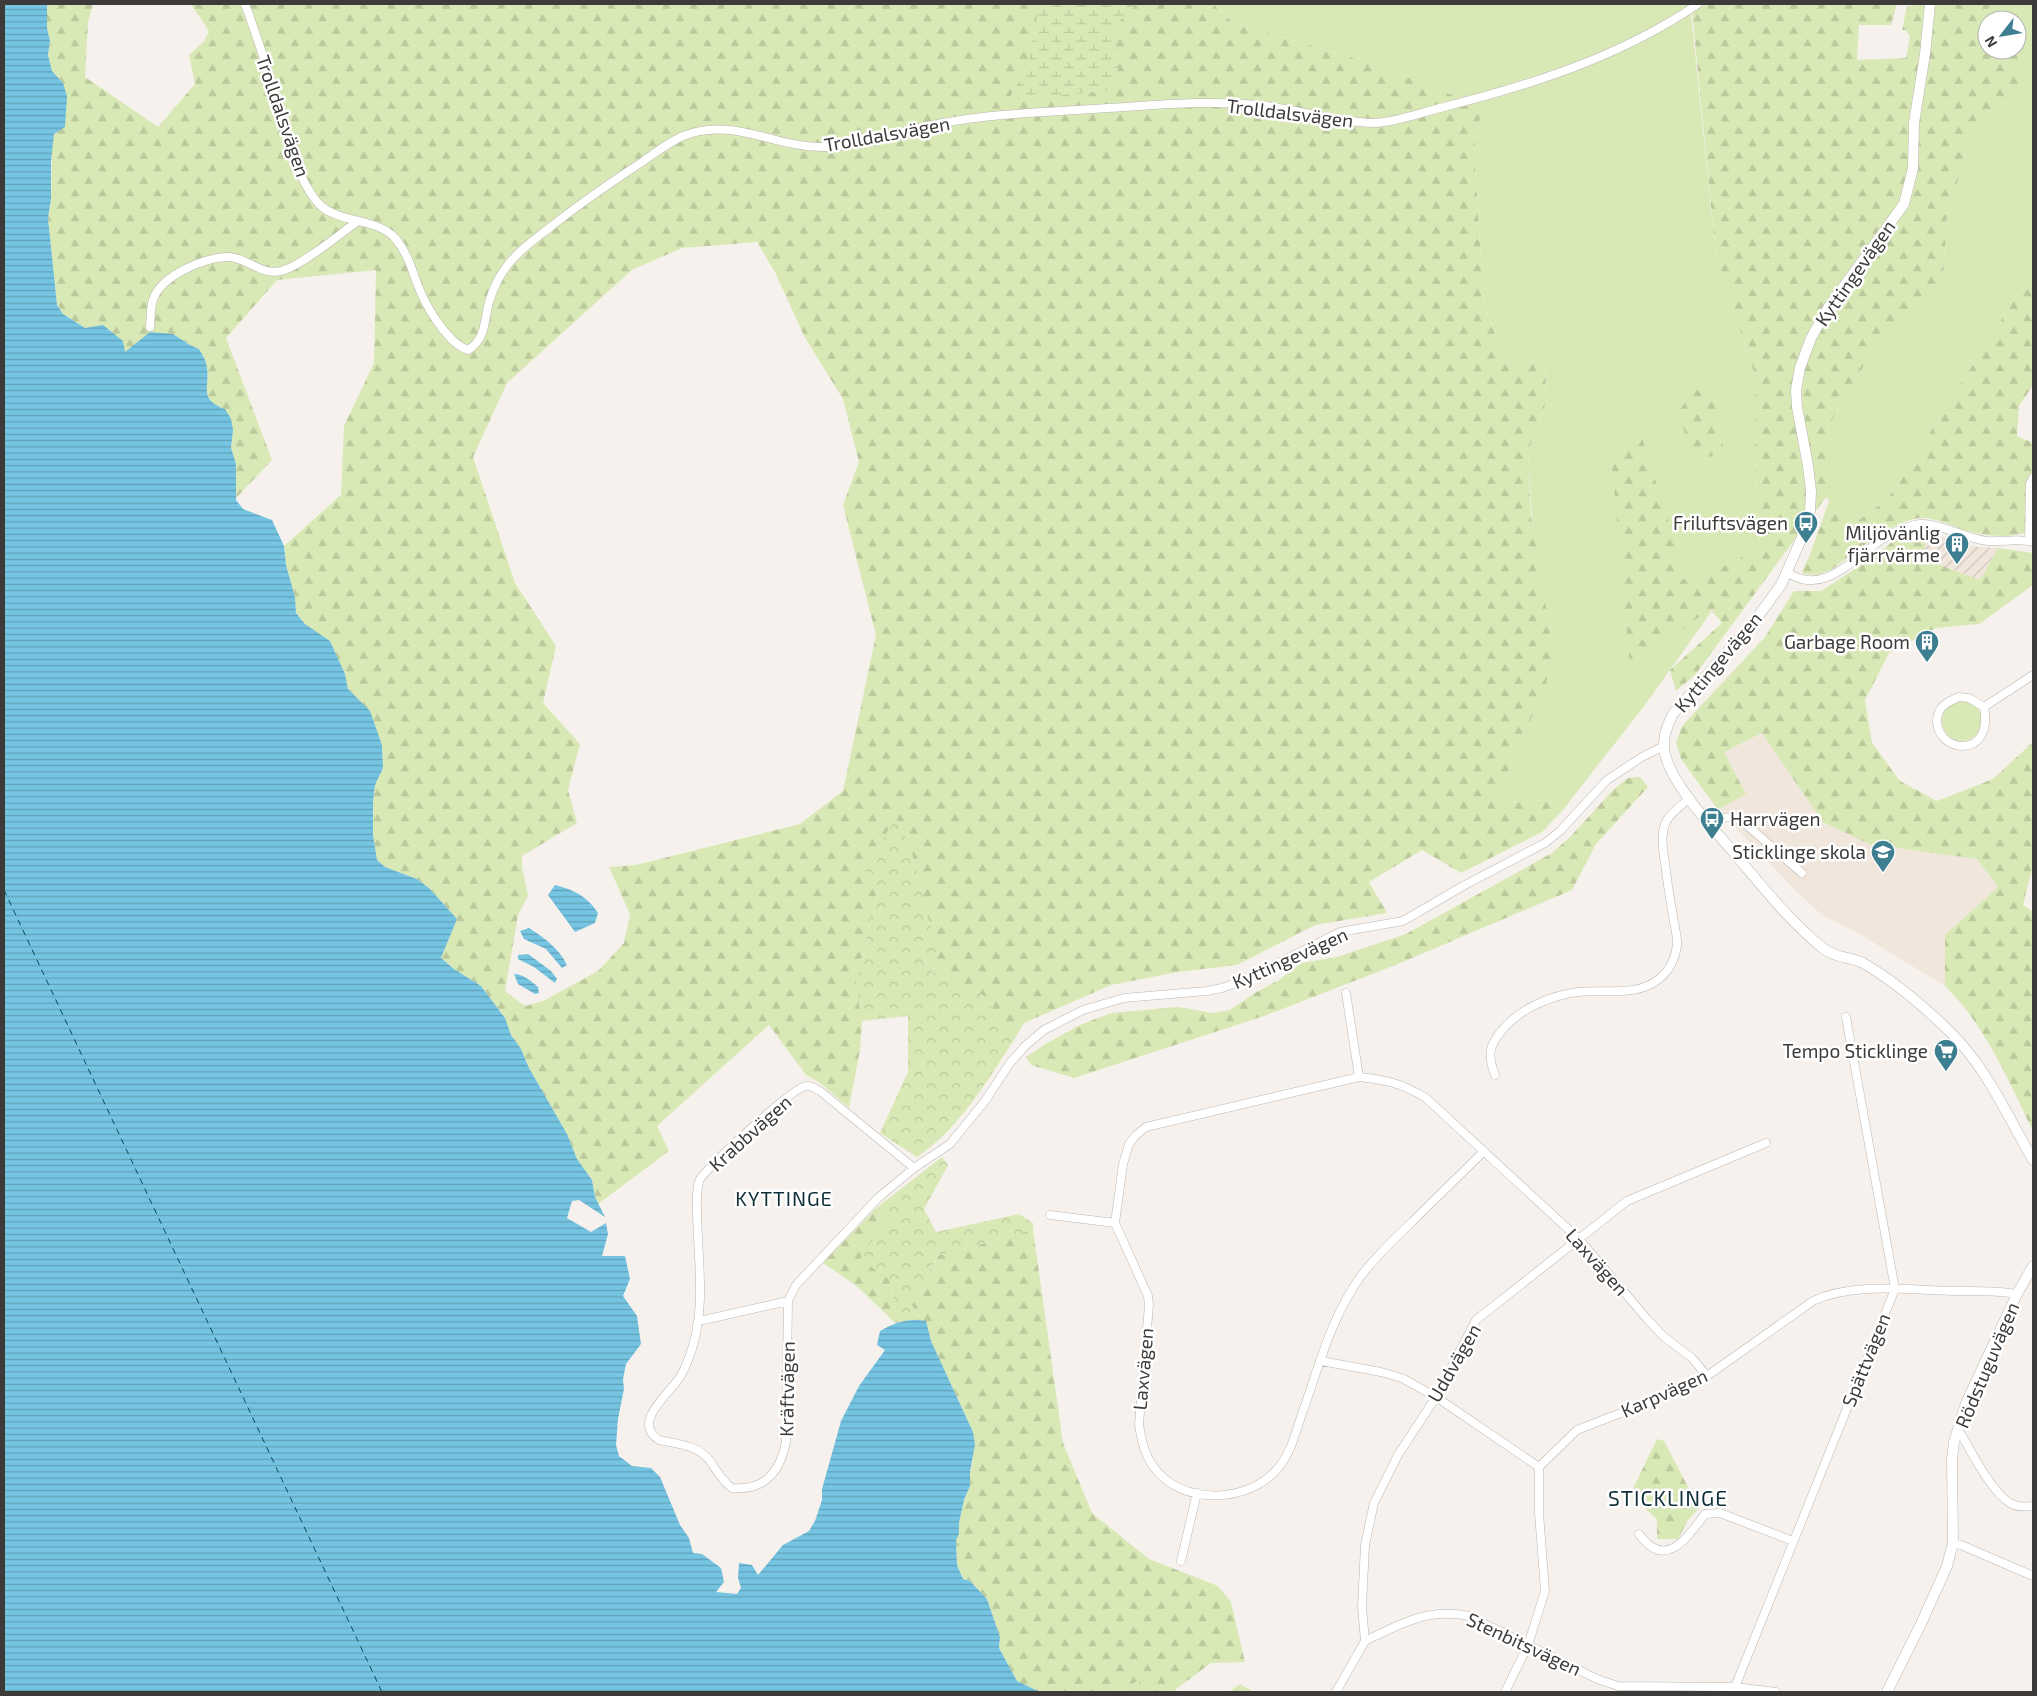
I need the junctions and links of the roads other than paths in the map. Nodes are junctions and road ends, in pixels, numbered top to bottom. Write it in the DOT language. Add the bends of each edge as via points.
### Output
graph roads {
  1 [pos="245,4"];
  2 [pos="1698,4"];
  3 [pos="1930,4"];
  4 [pos="358,221"];
  5 [pos="150,327"];
  6 [pos="2033,478"];
  7 [pos="2031,541"];
  8 [pos="1787,572"];
  9 [pos="2033,675"];
  10 [pos="1984,707"];
  11 [pos="1664,746"];
  12 [pos="1690,798"];
  13 [pos="1709,824"];
  14 [pos="1802,873"];
  15 [pos="1346,993"];
  16 [pos="1846,1017"];
  17 [pos="1495,1076"];
  18 [pos="1359,1077"];
  19 [pos="1766,1143"];
  20 [pos="1483,1152"];
  21 [pos="2033,1160"];
  22 [pos="914,1168"];
  23 [pos="1050,1215"];
  24 [pos="1115,1223"];
  25 [pos="1580,1240"];
  26 [pos="2033,1266"];
  27 [pos="1895,1289"];
  28 [pos="2017,1294"];
  29 [pos="788,1301"];
  30 [pos="699,1322"];
  31 [pos="1321,1361"];
  32 [pos="1707,1376"];
  33 [pos="1436,1397"];
  34 [pos="1958,1430"];
  35 [pos="1539,1466"];
  36 [pos="1197,1493"];
  37 [pos="2033,1506"];
  38 [pos="1639,1534"];
  39 [pos="1792,1541"];
  40 [pos="1953,1543"];
  41 [pos="1181,1561"];
  42 [pos="2033,1576"];
  43 [pos="1365,1641"];
  44 [pos="1528,1644"];
  45 [pos="1734,1687"];
  46 [pos="1616,1689"];
  47 [pos="1336,1692"];
  48 [pos="1504,1692"];
  49 [pos="1776,1692"];
  50 [pos="1887,1692"];
  1 -- 4 [label="street, Trolldalsvägen" via="301,175 320,205"];
  2 -- 4 [label="street, Trolldalsvägen" via="1614,52 1566,72 1376,123 1326,118 1259,105 1211,103 993,117 940,123 850,144 822,147 730,129 684,136 598,191 522,250 498,280 482,333 478,342 468,350 454,342 438,323 395,238"];
  3 -- 8 [label="street, Kyttingevägen" via="1914,123 1913,168 1904,204 1828,308 1810,338 1800,368 1797,407 1808,466 1810,511"];
  4 -- 5 [label="street" via="282,271 271,273 230,257 203,261 168,279 159,289 153,300"];
  6 -- 7 [label="street" via="2030,484"];
  7 -- 8 [label="street" via="1971,538 1924,523 1898,530 1831,576 1814,582 1795,578"];
  8 -- 11 [label="street, Kyttingevägen" via="1756,619 1673,714 1666,728"];
  9 -- 10 [label="street"];
  10 -- 10 [label="street" via="1968,698 1948,701 1937,716 1937,728 1944,739 1955,745 1971,745 1982,737 1986,726"];
  11 -- 12 [label="street" via="1672,774"];
  11 -- 22 [label="street, Kyttingevägen" via="1607,780 1546,843 1402,921 1340,932 1222,988 1124,998 1063,1019 1025,1046 950,1144"];
  12 -- 13 [label="street"];
  12 -- 17 [label="street" via="1674,812 1662,833 1677,945 1667,972 1640,989 1578,992 1535,1005 1519,1014 1491,1046 1490,1062"];
  13 -- 14 [label="street" via="1733,816"];
  13 -- 21 [label="street" via="1768,893 1825,950 1861,962 1946,1028 1981,1070"];
  15 -- 18 [label="street"];
  16 -- 27 [label="street, Spättvägen"];
  18 -- 20 [label="street, Laxvägen" via="1387,1080 1414,1091"];
  18 -- 24 [label="street, Laxvägen" via="1146,1127 1129,1144 1122,1164"];
  19 -- 25 [label="street, Uddvägen" via="1626,1201"];
  20 -- 25 [label="street, Laxvägen"];
  20 -- 31 [label="street, Laxvägen" via="1378,1255 1361,1276 1341,1311"];
  22 -- 29 [label="street" via="878,1198 796,1285"];
  22 -- 30 [label="street, Krabbvägen" via="812,1086 796,1091 699,1181 696,1209 701,1295"];
  23 -- 24 [label="street"];
  24 -- 36 [label="street, Laxvägen" via="1143,1282 1149,1305 1140,1403 1141,1440 1153,1467 1164,1478"];
  25 -- 32 [label="street, Laxvägen" via="1647,1319 1692,1358"];
  25 -- 33 [label="street, Uddvägen" via="1476,1320"];
  26 -- 28 [label="street, Rödstuguvägen"];
  27 -- 28 [label="street, Karpvägen"];
  27 -- 32 [label="street, Karpvägen" via="1858,1289 1824,1295"];
  27 -- 39 [label="street, Spättvägen"];
  28 -- 34 [label="street, Rödstuguvägen" via="1973,1387"];
  29 -- 30 [label="street"];
  29 -- 30 [label="street, Kräftvägen" via="786,1442 776,1469 760,1485 750,1489 732,1488 702,1453 659,1440 651,1432 650,1416 679,1378 692,1350"];
  31 -- 33 [label="street" via="1395,1376"];
  31 -- 36 [label="street, Laxvägen" via="1288,1453 1270,1478 1252,1488 1228,1495"];
  32 -- 35 [label="street, Karpvägen" via="1577,1430"];
  33 -- 35 [label="street"];
  33 -- 43 [label="street, Uddvägen" via="1398,1455 1371,1512 1365,1545 1362,1607"];
  34 -- 37 [label="street" via="2004,1499 2012,1504"];
  34 -- 40 [label="street, Rödstuguvägen" via="1952,1459"];
  35 -- 44 [label="street" via="1545,1591"];
  36 -- 41 [label="street"];
  38 -- 39 [label="street" via="1645,1543 1655,1548 1676,1548 1705,1514 1713,1513"];
  39 -- 45 [label="street, Spättvägen"];
  40 -- 42 [label="street"];
  40 -- 50 [label="street, Rödstuguvägen" via="1947,1566"];
  43 -- 44 [label="street, Stenbitsvägen" via="1404,1622 1441,1613 1470,1616"];
  43 -- 47 [label="street"];
  44 -- 46 [label="street, Stenbitsvägen"];
  44 -- 48 [label="street"];
  45 -- 46 [label="street, Stenbitsvägen"];
  45 -- 49 [label="street, Stenbitsvägen"];
}
